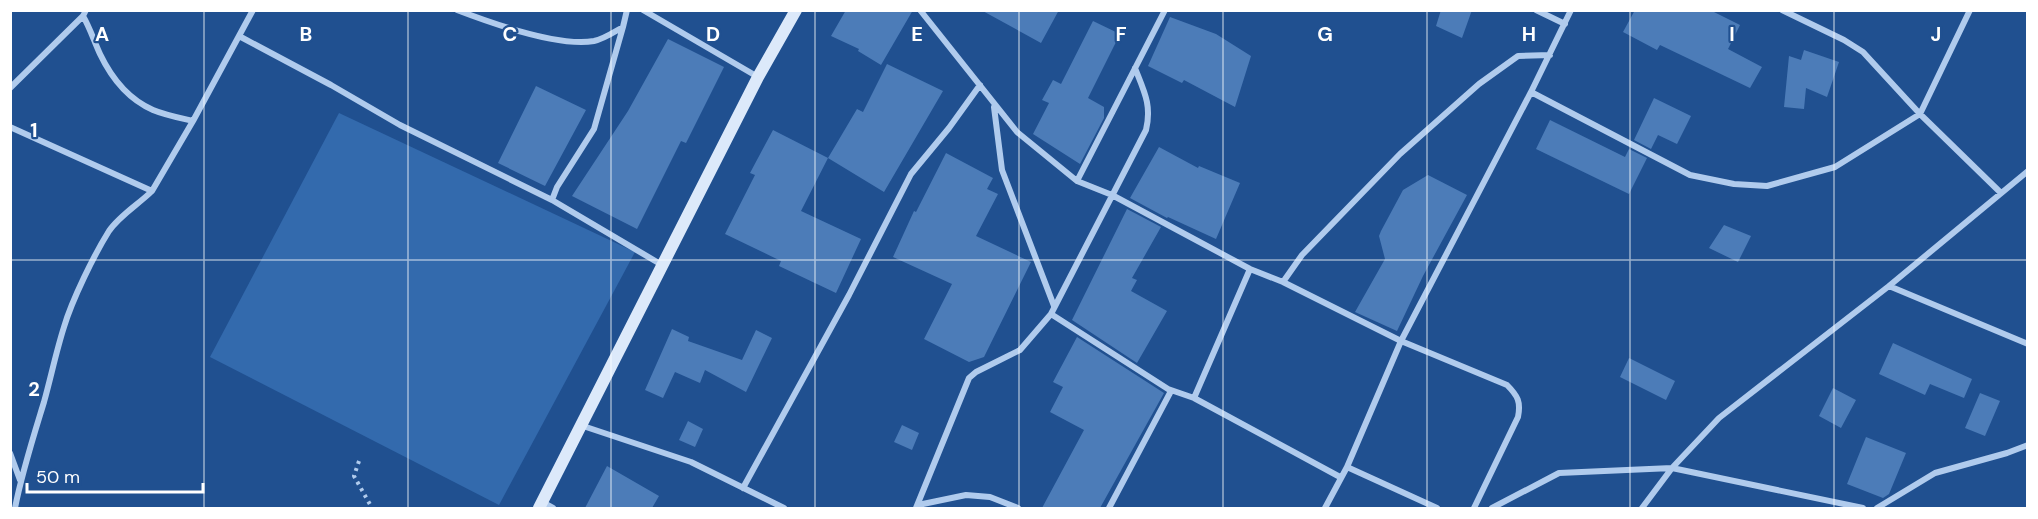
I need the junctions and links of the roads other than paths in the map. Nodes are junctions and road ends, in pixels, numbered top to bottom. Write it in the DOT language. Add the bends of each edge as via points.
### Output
graph roads {
  1 [pos="253,10"];
  2 [pos="457,10"];
  3 [pos="627,10"];
  4 [pos="644,10"];
  5 [pos="796,10"];
  6 [pos="920,10"];
  7 [pos="1165,10"];
  8 [pos="1536,10"];
  9 [pos="1571,10"];
  10 [pos="1782,10"];
  11 [pos="1970,10"];
  12 [pos="84,13"];
  13 [pos="1565,24"];
  14 [pos="623,27"];
  15 [pos="239,36"];
  16 [pos="1550,55"];
  17 [pos="1135,68"];
  18 [pos="758,77"];
  19 [pos="980,85"];
  20 [pos="10,88"];
  21 [pos="1532,92"];
  22 [pos="994,105"];
  23 [pos="1920,114"];
  24 [pos="193,122"];
  25 [pos="10,127"];
  26 [pos="2028,171"];
  27 [pos="1077,180"];
  28 [pos="152,191"];
  29 [pos="2001,193"];
  30 [pos="1112,195"];
  31 [pos="552,200"];
  32 [pos="662,265"];
  33 [pos="1250,269"];
  34 [pos="1283,282"];
  35 [pos="1889,286"];
  36 [pos="1054,306"];
  37 [pos="1051,315"];
  38 [pos="1401,340"];
  39 [pos="2028,344"];
  40 [pos="1168,389"];
  41 [pos="1194,398"];
  42 [pos="580,425"];
  43 [pos="2028,445"];
  44 [pos="10,453"];
  45 [pos="1347,467"];
  46 [pos="1672,468"];
  47 [pos="1341,477"];
  48 [pos="20,480"];
  49 [pos="743,488"];
  50 [pos="545,506"];
  51 [pos="917,507"];
  52 [pos="15,508"];
  53 [pos="784,508"];
  54 [pos="1018,508"];
  55 [pos="1109,508"];
  56 [pos="1325,508"];
  57 [pos="1437,508"];
  58 [pos="1474,508"];
  59 [pos="1492,508"];
  60 [pos="1642,508"];
  61 [pos="1863,508"];
  62 [pos="1877,508"];
  1 -- 15 [label="street"];
  2 -- 14 [label="street" via="495,25 573,43 596,41"];
  3 -- 14 [label="street"];
  4 -- 18 [label="street"];
  5 -- 18 [label="main road"];
  6 -- 19 [label="street"];
  7 -- 17 [label="street"];
  8 -- 13 [label="street"];
  9 -- 13 [label="street"];
  10 -- 23 [label="street" via="1863,52"];
  11 -- 23 [label="street"];
  12 -- 20 [label="street"];
  12 -- 24 [label="street" via="111,75 129,95 152,110"];
  13 -- 16 [label="street"];
  14 -- 31 [label="street" via="594,129"];
  15 -- 24 [label="street"];
  15 -- 31 [label="street" via="400,125"];
  16 -- 21 [label="street"];
  16 -- 34 [label="street" via="1518,56 1479,84 1400,154 1302,255"];
  17 -- 27 [label="street"];
  17 -- 30 [label="street" via="1149,116 1146,130"];
  18 -- 32 [label="main road"];
  19 -- 22 [label="street"];
  19 -- 49 [label="street" via="911,174"];
  21 -- 23 [label="street" via="1689,175 1745,185 1767,186 1835,167"];
  21 -- 38 [label="street"];
  22 -- 27 [label="street" via="1017,132"];
  22 -- 36 [label="street" via="1002,170"];
  23 -- 29 [label="street"];
  24 -- 28 [label="street"];
  25 -- 28 [label="street"];
  26 -- 29 [label="street"];
  27 -- 30 [label="street"];
  28 -- 48 [label="street" via="110,230 88,271 64,324"];
  29 -- 35 [label="street"];
  30 -- 33 [label="street"];
  30 -- 36 [label="street"];
  31 -- 32 [label="street"];
  32 -- 42 [label="main road"];
  33 -- 34 [label="street"];
  33 -- 41 [label="street"];
  34 -- 38 [label="street"];
  35 -- 39 [label="street"];
  35 -- 46 [label="street" via="1719,418"];
  36 -- 37 [label="street"];
  37 -- 40 [label="street"];
  37 -- 51 [label="street" via="1020,350 969,378"];
  38 -- 45 [label="street"];
  38 -- 58 [label="street" via="1507,385 1517,396 1521,406 1518,417"];
  40 -- 41 [label="street"];
  40 -- 55 [label="street" via="1171,391"];
  41 -- 47 [label="street"];
  42 -- 49 [label="street" via="691,462"];
  42 -- 50 [label="main road"];
  43 -- 62 [label="street" via="1935,472"];
  44 -- 48 [label="street"];
  45 -- 47 [label="street"];
  45 -- 57 [label="street"];
  46 -- 59 [label="street" via="1559,473"];
  46 -- 60 [label="street"];
  46 -- 61 [label="street"];
  47 -- 56 [label="street"];
  48 -- 52 [label="street"];
  49 -- 53 [label="street"];
  51 -- 54 [label="street" via="966,495 990,497"];
}
